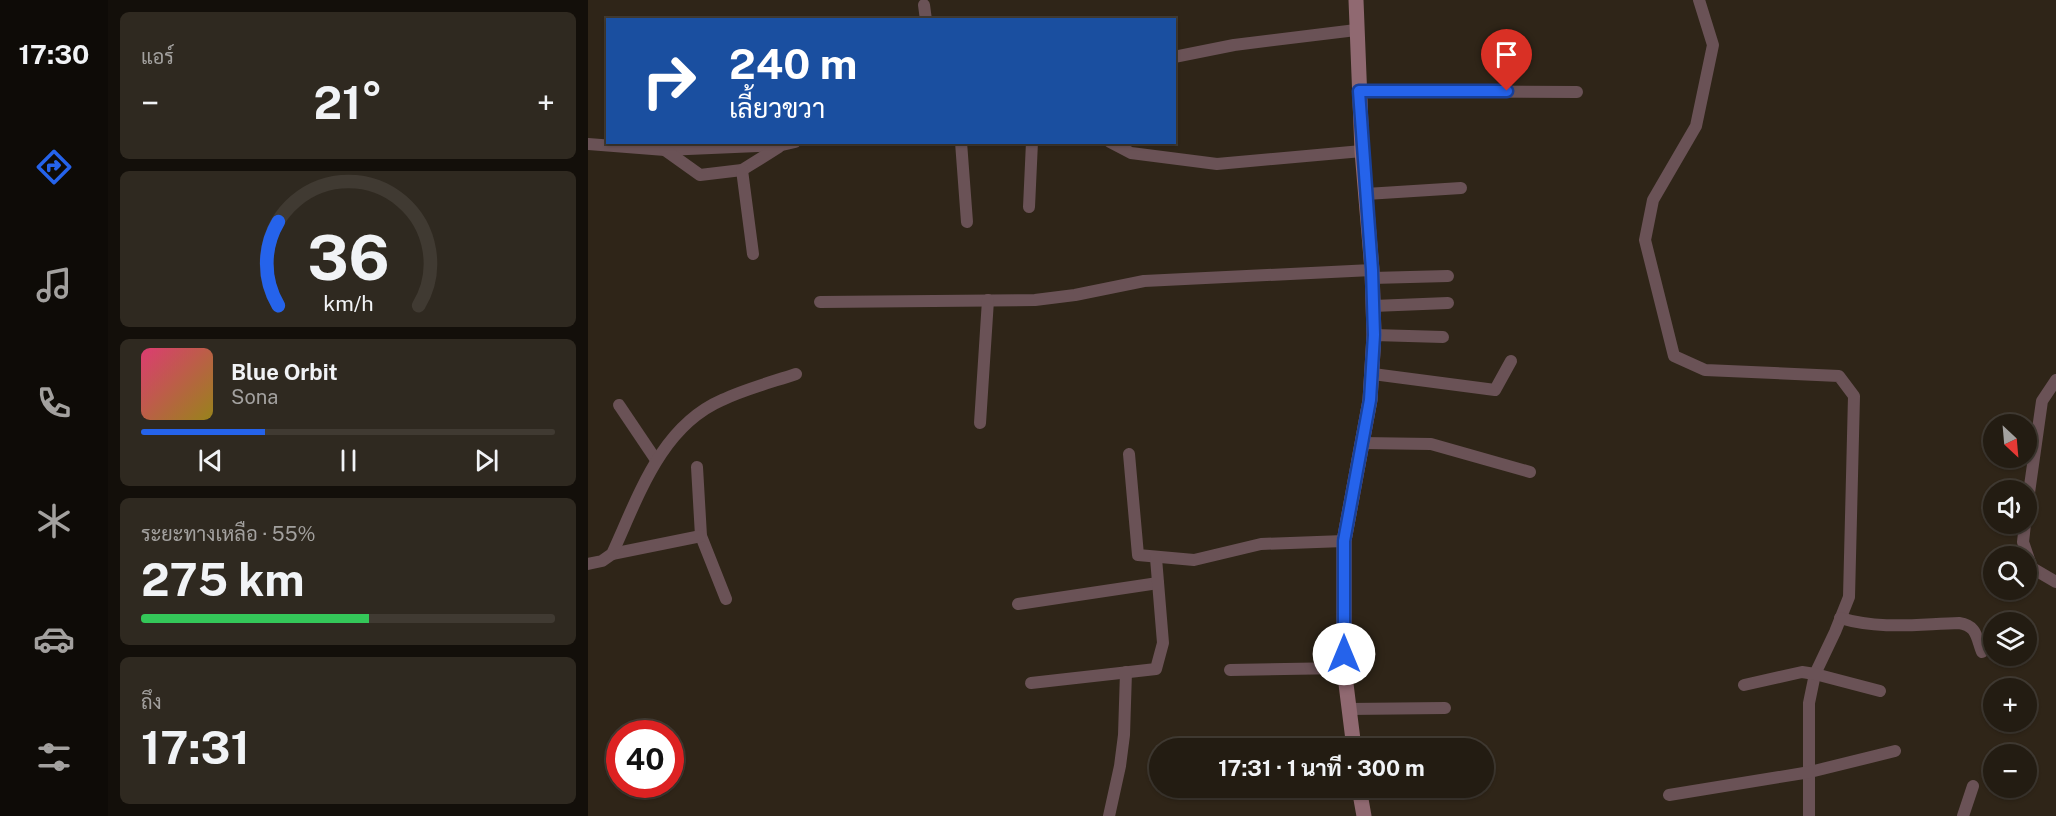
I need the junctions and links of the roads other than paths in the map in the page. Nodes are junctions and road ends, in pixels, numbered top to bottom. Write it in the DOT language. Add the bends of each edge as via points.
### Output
graph roads {
  1 [pos="1358,0"];
  2 [pos="1698,0"];
  3 [pos="924,5"];
  4 [pos="926,18"];
  5 [pos="1356,30"];
  6 [pos="1176,57"];
  7 [pos="1359,91"];
  8 [pos="1577,92"];
  9 [pos="588,144"];
  10 [pos="786,144"];
  11 [pos="961,144"];
  12 [pos="1032,144"];
  13 [pos="1114,144"];
  14 [pos="782,145"];
  15 [pos="666,150"];
  16 [pos="1362,151"];
  17 [pos="742,170"];
  18 [pos="1461,188"];
  19 [pos="1366,194"];
  20 [pos="1029,207"];
  21 [pos="968,222"];
  22 [pos="753,254"];
  23 [pos="1372,274"];
  24 [pos="1448,276"];
  25 [pos="988,300"];
  26 [pos="820,302"];
  27 [pos="1448,303"];
  28 [pos="1373,306"];
  29 [pos="1374,335"];
  30 [pos="1443,337"];
  31 [pos="1511,361"];
  32 [pos="796,374"];
  33 [pos="1373,374"];
  34 [pos="2056,380"];
  35 [pos="619,405"];
  36 [pos="980,423"];
  37 [pos="1362,443"];
  38 [pos="1129,454"];
  39 [pos="656,460"];
  40 [pos="697,467"];
  41 [pos="1530,472"];
  42 [pos="2031,480"];
  43 [pos="2024,534"];
  44 [pos="701,536"];
  45 [pos="1344,541"];
  46 [pos="612,554"];
  47 [pos="1156,558"];
  48 [pos="588,564"];
  49 [pos="2056,582"];
  50 [pos="1158,583"];
  51 [pos="726,599"];
  52 [pos="1018,604"];
  53 [pos="1840,618"];
  54 [pos="1982,652"];
  55 [pos="1344,668"];
  56 [pos="1230,670"];
  57 [pos="1126,672"];
  58 [pos="1815,674"];
  59 [pos="1031,683"];
  60 [pos="1744,685"];
  61 [pos="1880,691"];
  62 [pos="1445,708"];
  63 [pos="1348,710"];
  64 [pos="1352,738"];
  65 [pos="1895,751"];
  66 [pos="1810,772"];
  67 [pos="1973,786"];
  68 [pos="1669,795"];
  69 [pos="1361,798"];
  70 [pos="1110,816"];
  71 [pos="1364,816"];
  72 [pos="1809,816"];
  73 [pos="1964,816"];
  1 -- 5 [label="street"];
  2 -- 53 [label="street" via="1713,45 1696,126 1653,200 1645,240 1674,356 1705,370 1839,376 1854,396 1849,597"];
  3 -- 4 [label="street"];
  5 -- 6 [label="street"];
  5 -- 7 [label="street"];
  7 -- 8 [label="street"];
  7 -- 16 [label="street"];
  9 -- 15 [label="street"];
  10 -- 14 [label="street"];
  11 -- 21 [label="street"];
  12 -- 20 [label="street"];
  13 -- 16 [label="street" via="1131,153 1217,164"];
  14 -- 15 [label="street"];
  14 -- 17 [label="street"];
  15 -- 17 [label="street" via="700,174"];
  16 -- 19 [label="street"];
  17 -- 22 [label="street"];
  18 -- 19 [label="street"];
  19 -- 23 [label="street"];
  23 -- 24 [label="street"];
  23 -- 25 [label="street" via="1144,281 1035,300"];
  23 -- 28 [label="street"];
  25 -- 26 [label="street"];
  25 -- 36 [label="street"];
  27 -- 28 [label="street"];
  28 -- 29 [label="street"];
  29 -- 30 [label="street"];
  29 -- 33 [label="street"];
  31 -- 33 [label="street" via="1496,390"];
  32 -- 39 [label="street" via="721,400 676,433"];
  33 -- 37 [label="street"];
  34 -- 42 [label="street" via="2042,401"];
  35 -- 39 [label="street"];
  37 -- 41 [label="street" via="1431,444"];
  37 -- 45 [label="street"];
  38 -- 47 [label="street" via="1138,555"];
  39 -- 46 [label="street"];
  40 -- 44 [label="street"];
  43 -- 49 [label="street" via="2032,567"];
  44 -- 46 [label="street"];
  44 -- 51 [label="street"];
  45 -- 47 [label="street" via="1261,544 1194,560"];
  45 -- 55 [label="street"];
  46 -- 48 [label="street"];
  47 -- 50 [label="street"];
  50 -- 52 [label="street"];
  50 -- 57 [label="street" via="1163,643 1156,669"];
  53 -- 54 [label="street" via="1880,626 1969,624"];
  53 -- 58 [label="street"];
  55 -- 56 [label="street"];
  55 -- 63 [label="street"];
  57 -- 59 [label="street"];
  57 -- 70 [label="street" via="1124,735"];
  58 -- 60 [label="street" via="1802,672"];
  58 -- 61 [label="street"];
  58 -- 66 [label="street" via="1809,704"];
  62 -- 63 [label="street"];
  63 -- 64 [label="street"];
  65 -- 66 [label="street"];
  66 -- 68 [label="street"];
  66 -- 72 [label="street"];
  67 -- 73 [label="street"];
  69 -- 71 [label="street"];
}
